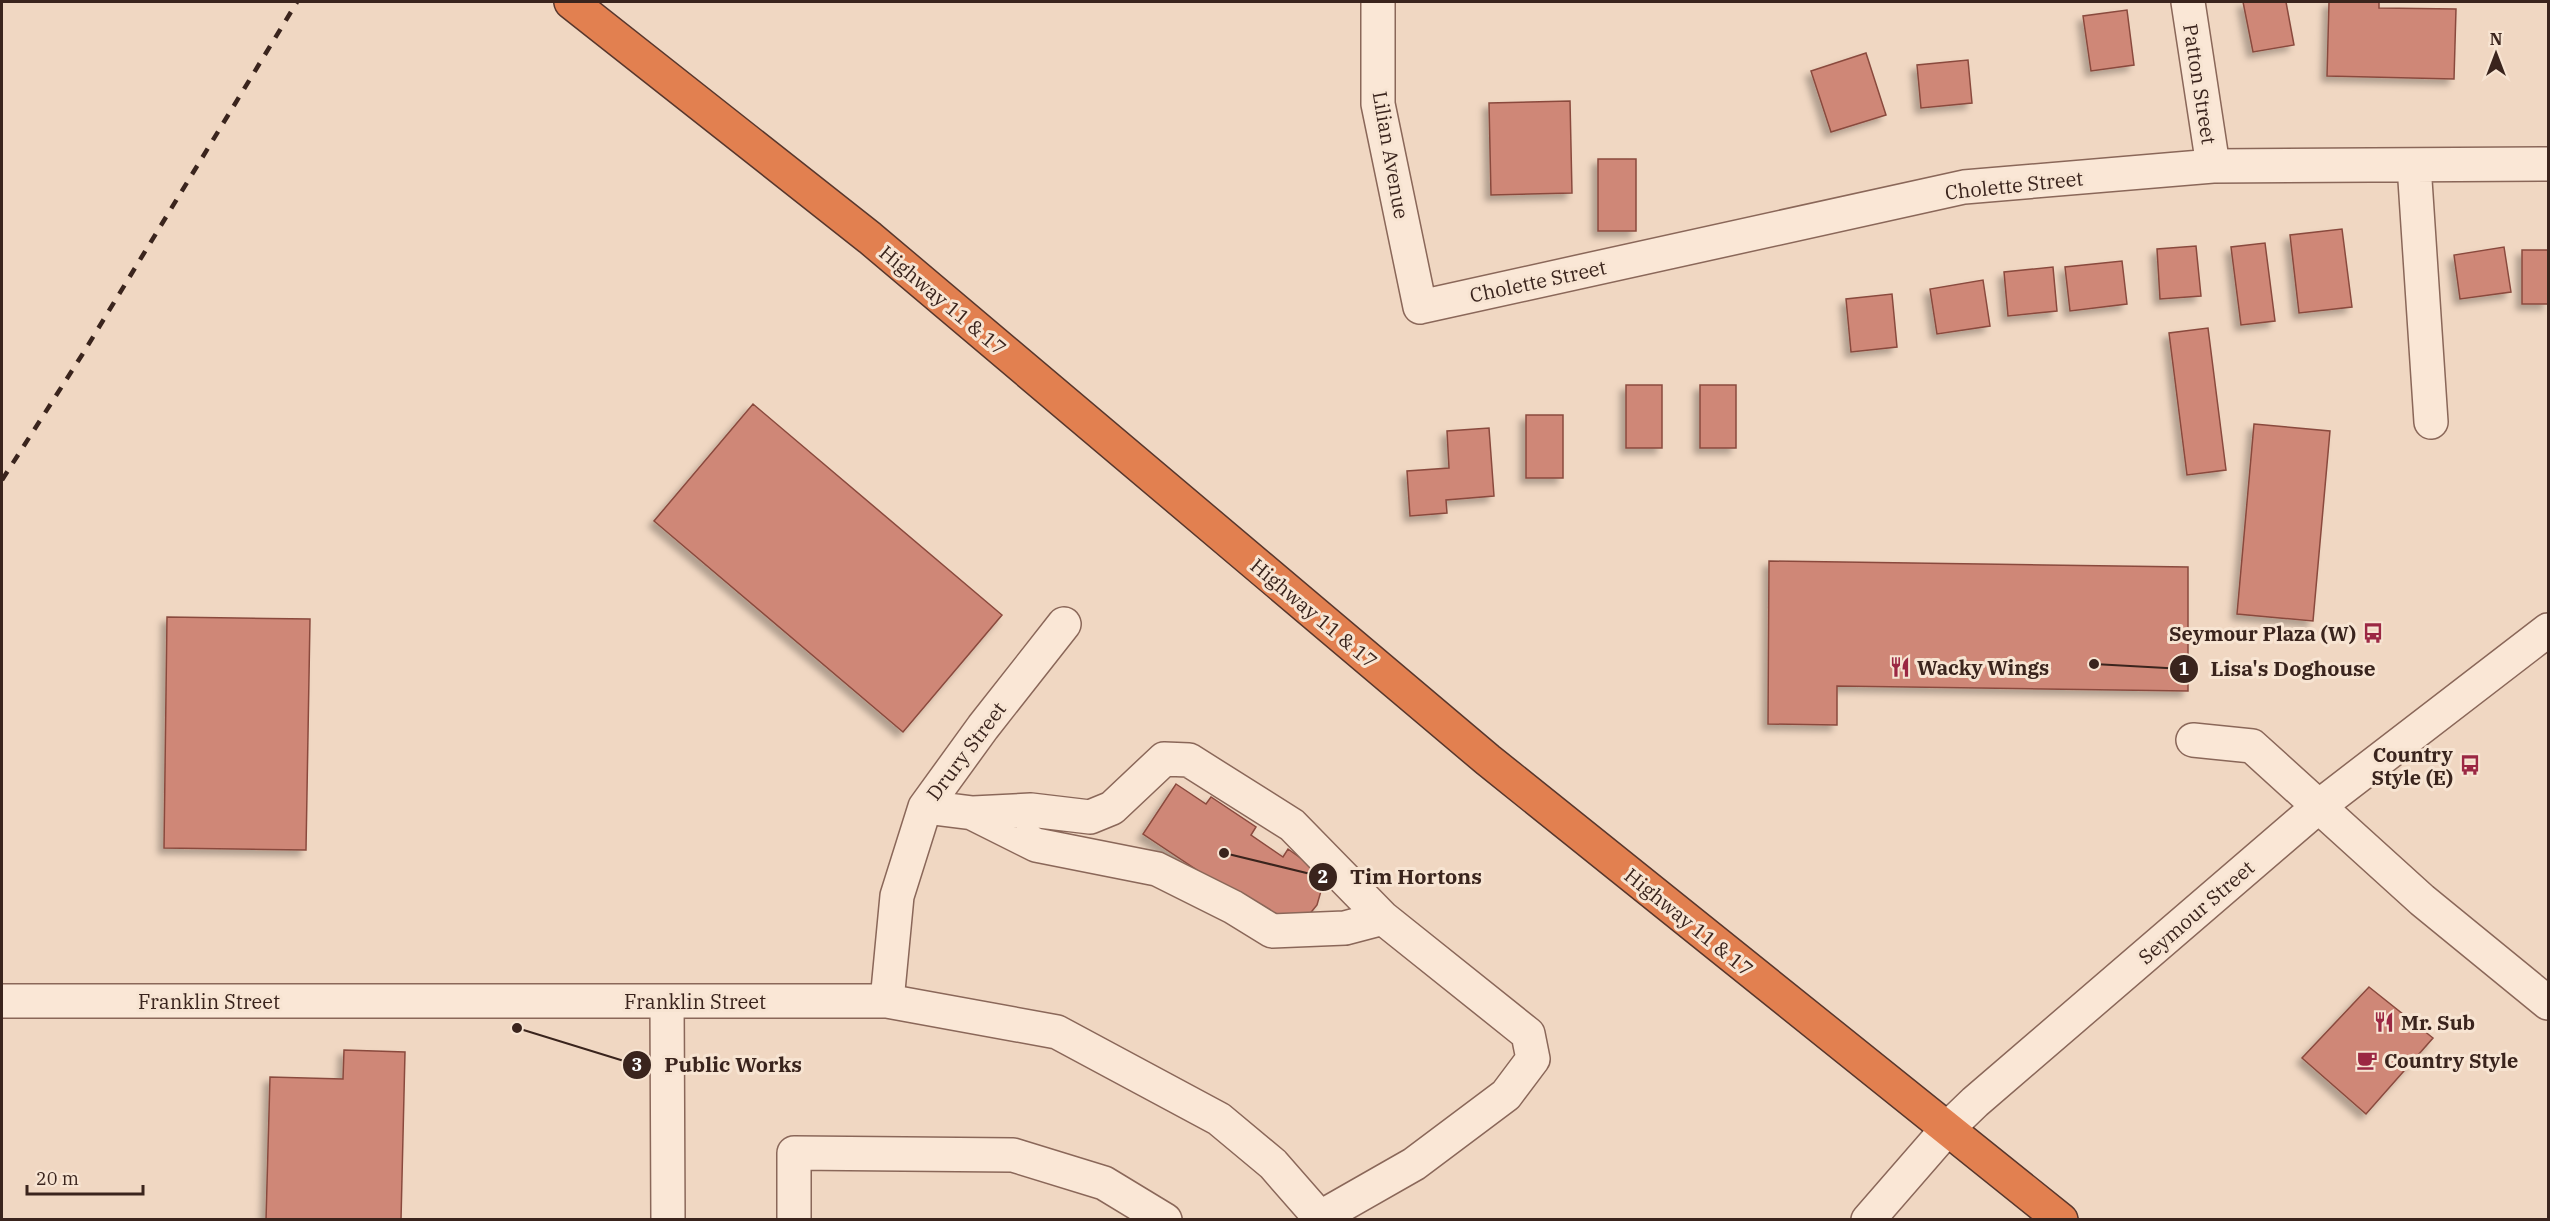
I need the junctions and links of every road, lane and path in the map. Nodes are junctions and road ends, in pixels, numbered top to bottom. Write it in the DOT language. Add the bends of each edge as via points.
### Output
graph roads {
  1 [pos="571,2"];
  2 [pos="1378,2"];
  3 [pos="2188,2"];
  4 [pos="2548,164"];
  5 [pos="2414,165"];
  6 [pos="2212,166"];
  7 [pos="1420,307"];
  8 [pos="2431,423"];
  9 [pos="1064,624"];
  10 [pos="2548,630"];
  11 [pos="2193,740"];
  12 [pos="925,807"];
  13 [pos="2318,807"];
  14 [pos="973,813"];
  15 [pos="1383,918"];
  16 [pos="2,1001"];
  17 [pos="667,1001"];
  18 [pos="887,1001"];
  19 [pos="2548,1003"];
  20 [pos="1948,1128"];
  21 [pos="1322,1218"];
  22 [pos="668,1220"];
  23 [pos="794,1220"];
  24 [pos="1165,1220"];
  25 [pos="1868,1220"];
  26 [pos="2061,1220"];
  1 -- 20 [label="highway, Highway 11 & 17" via="870,238 1488,760"];
  2 -- 7 [label="street, Lilian Avenue" via="1378,104"];
  3 -- 6 [label="street, Patton Street"];
  4 -- 5 [label="street, Cholette Street"];
  5 -- 6 [label="street, Cholette Street"];
  5 -- 8 [label="street"];
  6 -- 7 [label="street, Cholette Street" via="1964,187"];
  9 -- 12 [label="street, Drury Street"];
  10 -- 13 [label="street, Seymour Street"];
  11 -- 13 [label="street" via="2252,746"];
  12 -- 14 [label="street"];
  12 -- 18 [label="street, Drury Street" via="897,896"];
  13 -- 19 [label="street" via="2422,900"];
  13 -- 20 [label="street, Seymour Street"];
  14 -- 15 [label="street" via="1036,844 1157,869 1272,931 1345,928"];
  14 -- 15 [label="street" via="1031,810 1090,817 1112,808 1164,759 1190,760 1292,825"];
  15 -- 21 [label="street" via="1528,1034 1533,1059 1506,1095 1414,1164"];
  16 -- 17 [label="street, Franklin Street"];
  17 -- 18 [label="street, Franklin Street"];
  17 -- 22 [label="street"];
  18 -- 21 [label="street, Franklin Street" via="1057,1032 1219,1119 1273,1164"];
  20 -- 25 [label="street, Seymour Street"];
  20 -- 26 [label="highway, Highway 11 & 17"];
  23 -- 24 [label="street" via="794,1153 1013,1155 1104,1183"];
}
